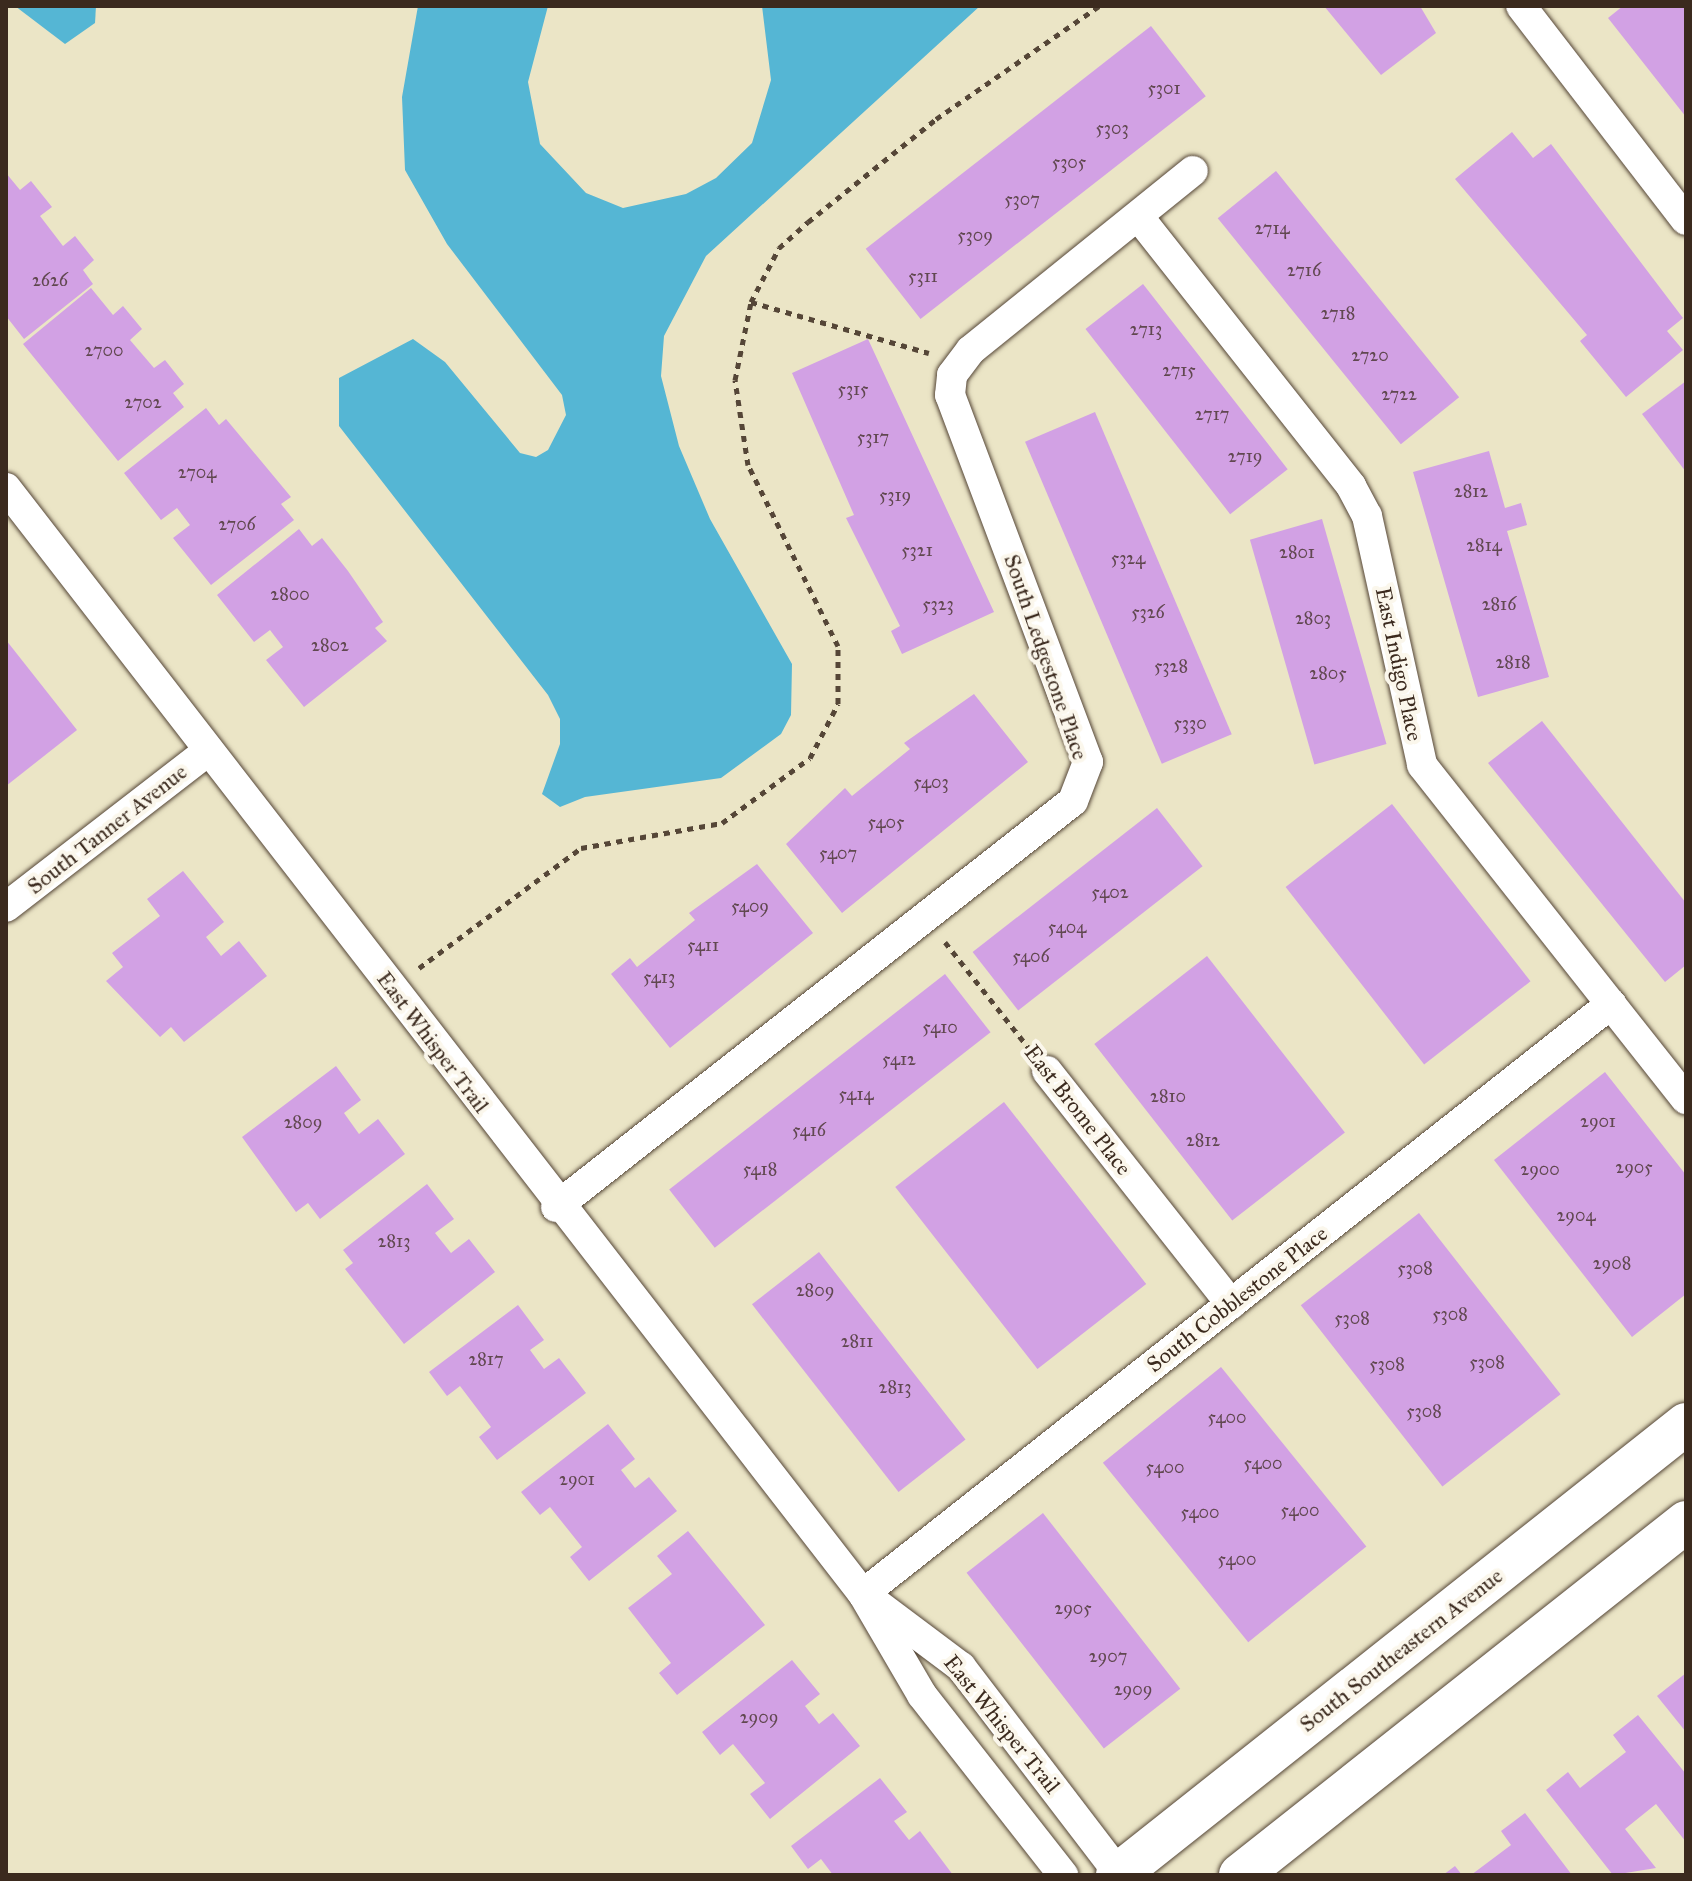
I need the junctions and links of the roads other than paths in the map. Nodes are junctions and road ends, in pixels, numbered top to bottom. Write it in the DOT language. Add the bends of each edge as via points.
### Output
graph roads {
  1 [pos="1521,6"];
  2 [pos="1193,171"];
  3 [pos="1138,216"];
  4 [pos="1686,220"];
  5 [pos="6,488"];
  6 [pos="208,751"];
  7 [pos="6,907"];
  8 [pos="1611,1004"];
  9 [pos="1047,1071"];
  10 [pos="1686,1099"];
  11 [pos="556,1207"];
  12 [pos="1231,1304"];
  13 [pos="1686,1424"];
  14 [pos="1686,1522"];
  15 [pos="863,1594"];
  16 [pos="1119,1874"];
  17 [pos="1063,1875"];
  18 [pos="1240,1875"];
  1 -- 4 [label="street"];
  2 -- 3 [label="street"];
  3 -- 8 [label="street, East Indigo Place" via="1351,486 1367,516 1422,765"];
  3 -- 11 [label="street, South Ledgestone Place" via="957,361 950,395 1088,762 1073,801"];
  5 -- 6 [label="street, East Whisper Trail"];
  6 -- 7 [label="street, South Tanner Avenue"];
  6 -- 11 [label="street, East Whisper Trail"];
  8 -- 10 [label="street, East Indigo Place"];
  8 -- 12 [label="street, South Cobblestone Place"];
  9 -- 12 [label="street, East Brome Place"];
  11 -- 15 [label="street, East Whisper Trail"];
  12 -- 15 [label="street, South Cobblestone Place"];
  13 -- 16 [label="main road, South Southeastern Avenue"];
  14 -- 18 [label="main road"];
  15 -- 16 [label="street, East Whisper Trail" via="961,1667"];
  15 -- 17 [label="street, East Whisper Trail" via="922,1695"];
}
